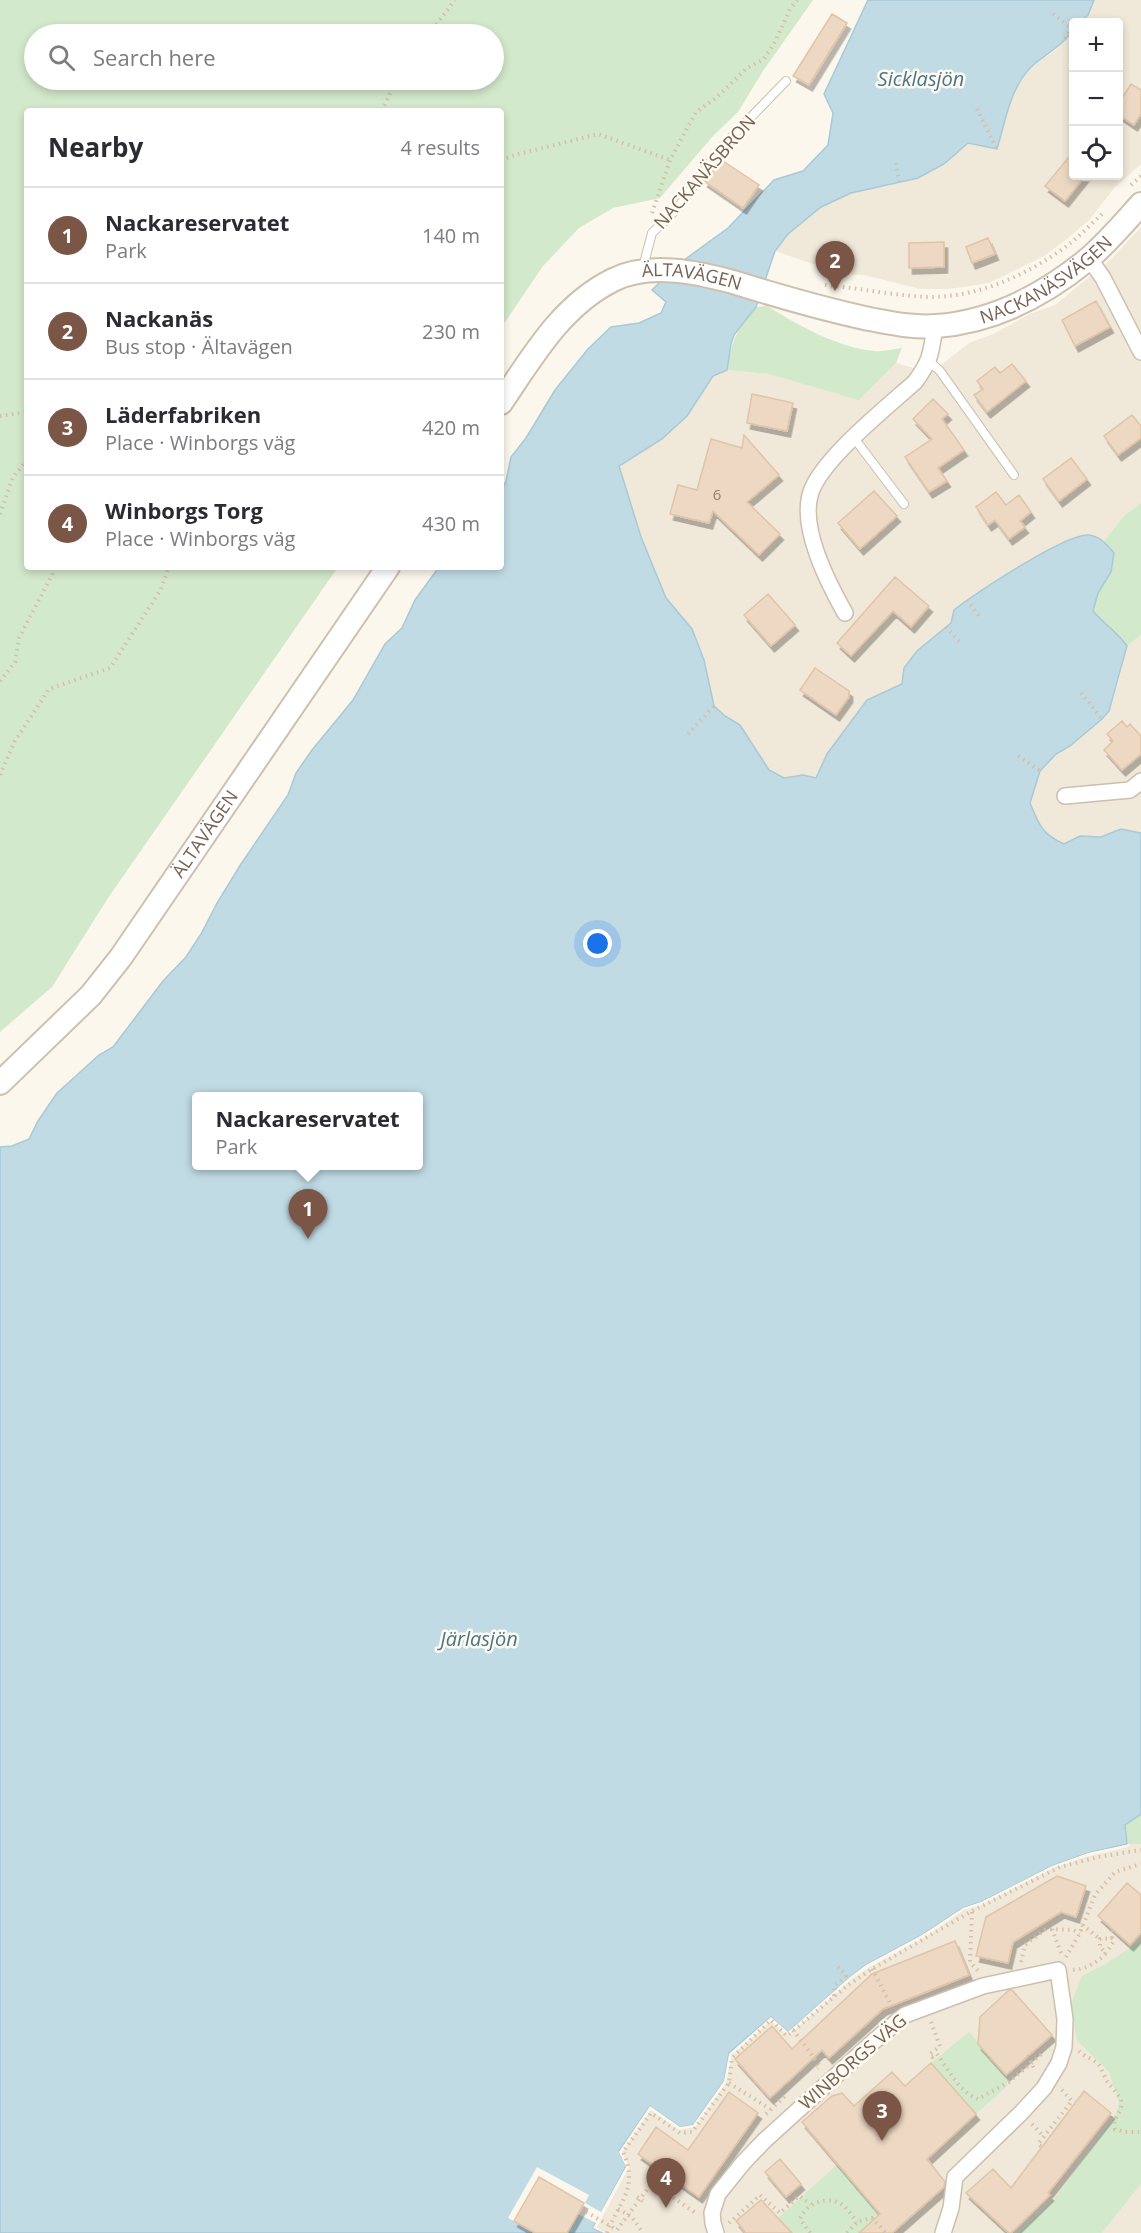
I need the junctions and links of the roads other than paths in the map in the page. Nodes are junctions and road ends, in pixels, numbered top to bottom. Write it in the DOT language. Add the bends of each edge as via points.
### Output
graph roads {
  1 [pos="786,81"];
  2 [pos="1134,196"];
  3 [pos="1089,258"];
  4 [pos="646,271"];
  5 [pos="935,327"];
  6 [pos="1141,352"];
  7 [pos="929,361"];
  8 [pos="504,399"];
  9 [pos="854,438"];
  10 [pos="1014,475"];
  11 [pos="904,504"];
  12 [pos="386,570"];
  13 [pos="845,613"];
  14 [pos="1141,781"];
  15 [pos="1065,796"];
  16 [pos="0,1083"];
  17 [pos="716,2233"];
  18 [pos="943,2233"];
  1 -- 4 [label="lane, NACKANÄSBRON" via="719,150 676,210 652,233"];
  2 -- 3 [label="main road, NACKANÄSVÄGEN"];
  3 -- 5 [label="main road, NACKANÄSVÄGEN" via="1063,279 1016,305 989,316"];
  3 -- 6 [label="street"];
  4 -- 5 [label="main road, ÄLTAVÄGEN" via="688,272 901,325"];
  4 -- 8 [label="main road, ÄLTAVÄGEN" via="615,279 560,319"];
  5 -- 7 [label="street"];
  7 -- 9 [label="street" via="915,382"];
  7 -- 10 [label="lane"];
  9 -- 11 [label="lane"];
  9 -- 13 [label="street" via="824,468 810,494 808,508 814,549"];
  12 -- 16 [label="main road, ÄLTAVÄGEN" via="121,957 91,995"];
  14 -- 15 [label="street" via="1130,790"];
  17 -- 18 [label="street, WINBORGS VÄG" via="712,2216 718,2194 764,2141 905,2014 983,1986 1061,1966 1065,2019 1059,2063 1021,2113 955,2177"];
}
